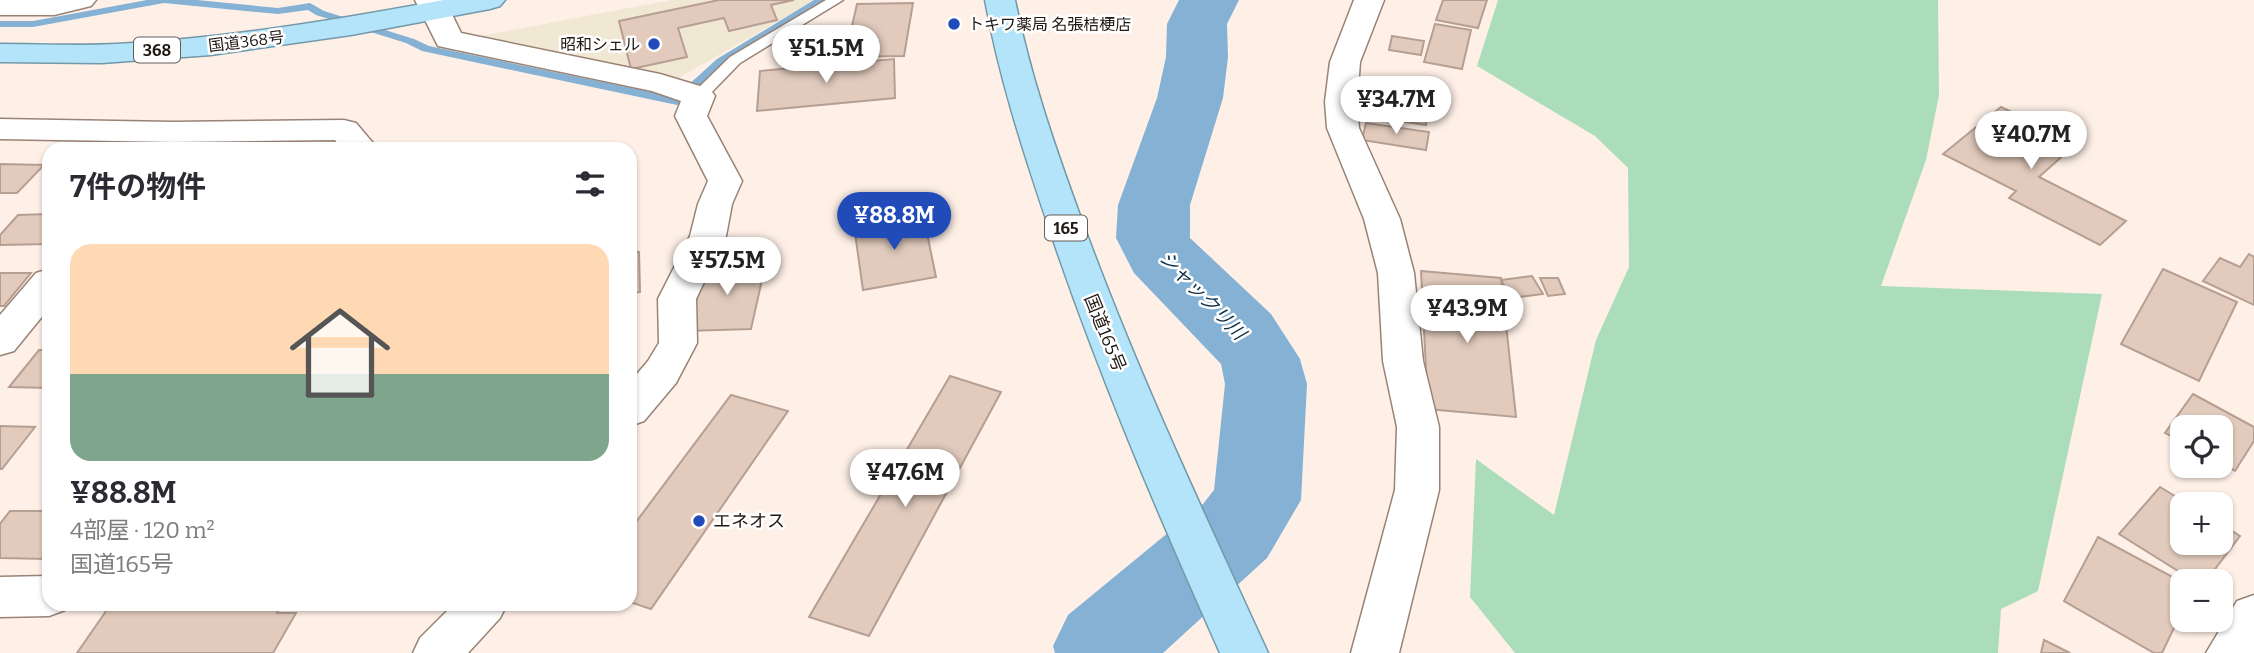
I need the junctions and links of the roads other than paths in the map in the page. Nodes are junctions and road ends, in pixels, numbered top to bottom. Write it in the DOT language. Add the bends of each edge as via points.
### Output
graph roads {
  1 [pos="81,0"];
  2 [pos="490,0"];
  3 [pos="836,0"];
  4 [pos="1000,0"];
  5 [pos="1369,0"];
  6 [pos="0,6"];
  7 [pos="424,9"];
  8 [pos="0,53"];
  9 [pos="696,95"];
  10 [pos="0,129"];
  11 [pos="166,140"];
  12 [pos="355,142"];
  13 [pos="42,290"];
  14 [pos="0,341"];
  15 [pos="637,402"];
  16 [pos="42,596"];
  17 [pos="0,597"];
  18 [pos="477,611"];
  19 [pos="2254,616"];
  20 [pos="437,653"];
  21 [pos="1244,653"];
  22 [pos="1375,653"];
  23 [pos="2230,653"];
  1 -- 6 [label="street" via="54,6"];
  2 -- 7 [label="highway, 国道368号 / 368"];
  3 -- 9 [label="lane" via="735,60"];
  4 -- 21 [label="highway, 国道165号 / 165" via="1007,40 1087,290"];
  5 -- 22 [label="street" via="1346,62 1343,128 1382,219 1393,262 1403,361 1418,427 1417,490"];
  7 -- 8 [label="highway, 国道368号 / 368" via="312,33 116,53"];
  7 -- 9 [label="street" via="449,40 660,83"];
  9 -- 15 [label="street" via="691,116 726,181 708,236 677,299 678,343"];
  10 -- 11 [label="street"];
  11 -- 12 [label="street" via="344,130"];
  13 -- 14 [label="street"];
  16 -- 17 [label="street"];
  18 -- 20 [label="street"];
  19 -- 23 [label="street"];
}
